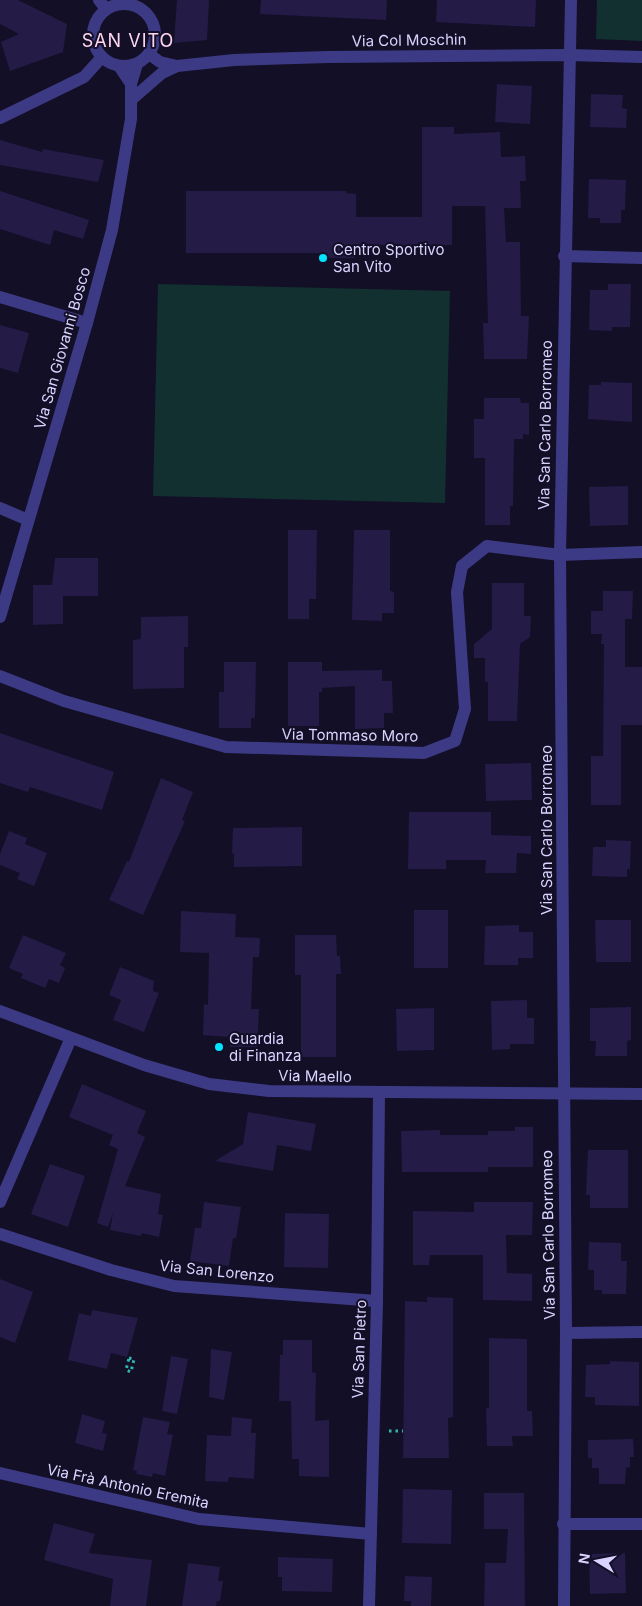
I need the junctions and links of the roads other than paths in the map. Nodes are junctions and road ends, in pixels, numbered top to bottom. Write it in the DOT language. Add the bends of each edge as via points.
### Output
graph roads {
  1 [pos="571,0"];
  2 [pos="102,5"];
  3 [pos="147,5"];
  4 [pos="149,54"];
  5 [pos="569,55"];
  6 [pos="642,57"];
  7 [pos="102,58"];
  8 [pos="137,64"];
  9 [pos="119,66"];
  10 [pos="177,66"];
  11 [pos="130,84"];
  12 [pos="131,100"];
  13 [pos="0,118"];
  14 [pos="564,256"];
  15 [pos="642,258"];
  16 [pos="0,297"];
  17 [pos="87,323"];
  18 [pos="0,508"];
  19 [pos="28,520"];
  20 [pos="642,552"];
  21 [pos="560,555"];
  22 [pos="0,617"];
  23 [pos="0,676"];
  24 [pos="0,1011"];
  25 [pos="71,1038"];
  26 [pos="379,1093"];
  27 [pos="563,1094"];
  28 [pos="642,1094"];
  29 [pos="0,1202"];
  30 [pos="0,1234"];
  31 [pos="377,1301"];
  32 [pos="642,1332"];
  33 [pos="566,1333"];
  34 [pos="0,1473"];
  35 [pos="564,1524"];
  36 [pos="642,1524"];
  37 [pos="371,1534"];
  38 [pos="369,1606"];
  39 [pos="564,1606"];
  1 -- 5 [label="street, Via San Carlo Borromeo"];
  2 -- 3 [label="street"];
  2 -- 7 [label="street" via="93,38"];
  3 -- 4 [label="street" via="156,36"];
  4 -- 8 [label="street"];
  4 -- 10 [label="street, Via Col Moschin" via="160,62"];
  5 -- 6 [label="street, Via Col Moschin"];
  5 -- 10 [label="street, Via Col Moschin" via="234,60"];
  5 -- 14 [label="street, Via San Carlo Borromeo"];
  7 -- 9 [label="street"];
  7 -- 13 [label="street" via="84,77"];
  8 -- 9 [label="street"];
  8 -- 11 [label="street, Via San Giovanni Bosco"];
  9 -- 11 [label="street, Via San Giovanni Bosco"];
  10 -- 12 [label="street, Via Col Moschin" via="162,73"];
  11 -- 12 [label="street, Via San Giovanni Bosco"];
  12 -- 17 [label="street, Via San Giovanni Bosco" via="131,119 112,230"];
  14 -- 15 [label="street"];
  14 -- 21 [label="street, Via San Carlo Borromeo"];
  16 -- 17 [label="street"];
  17 -- 19 [label="street, Via San Giovanni Bosco"];
  18 -- 19 [label="street"];
  19 -- 22 [label="street, Via San Giovanni Bosco"];
  20 -- 21 [label="street"];
  21 -- 23 [label="street, Via Tommaso Moro" via="487,546 462,566 457,592 465,709 455,741 424,753 226,747 64,701"];
  21 -- 27 [label="street, Via San Carlo Borromeo"];
  24 -- 25 [label="street, Via Maello"];
  25 -- 26 [label="street, Via Maello" via="144,1065 209,1084 269,1091"];
  25 -- 29 [label="street"];
  26 -- 27 [label="street, Via Maello"];
  26 -- 31 [label="street, Via San Pietro"];
  27 -- 28 [label="street, Via Maello"];
  27 -- 33 [label="street, Via San Carlo Borromeo"];
  30 -- 31 [label="street, Via San Lorenzo" via="111,1270 174,1286"];
  31 -- 37 [label="street, Via San Pietro"];
  32 -- 33 [label="street"];
  33 -- 35 [label="street, Via San Carlo Borromeo"];
  34 -- 37 [label="street, Via Frà Antonio Eremita" via="199,1519"];
  35 -- 36 [label="street"];
  35 -- 39 [label="street, Via San Carlo Borromeo"];
  37 -- 38 [label="street, Via San Pietro"];
}
